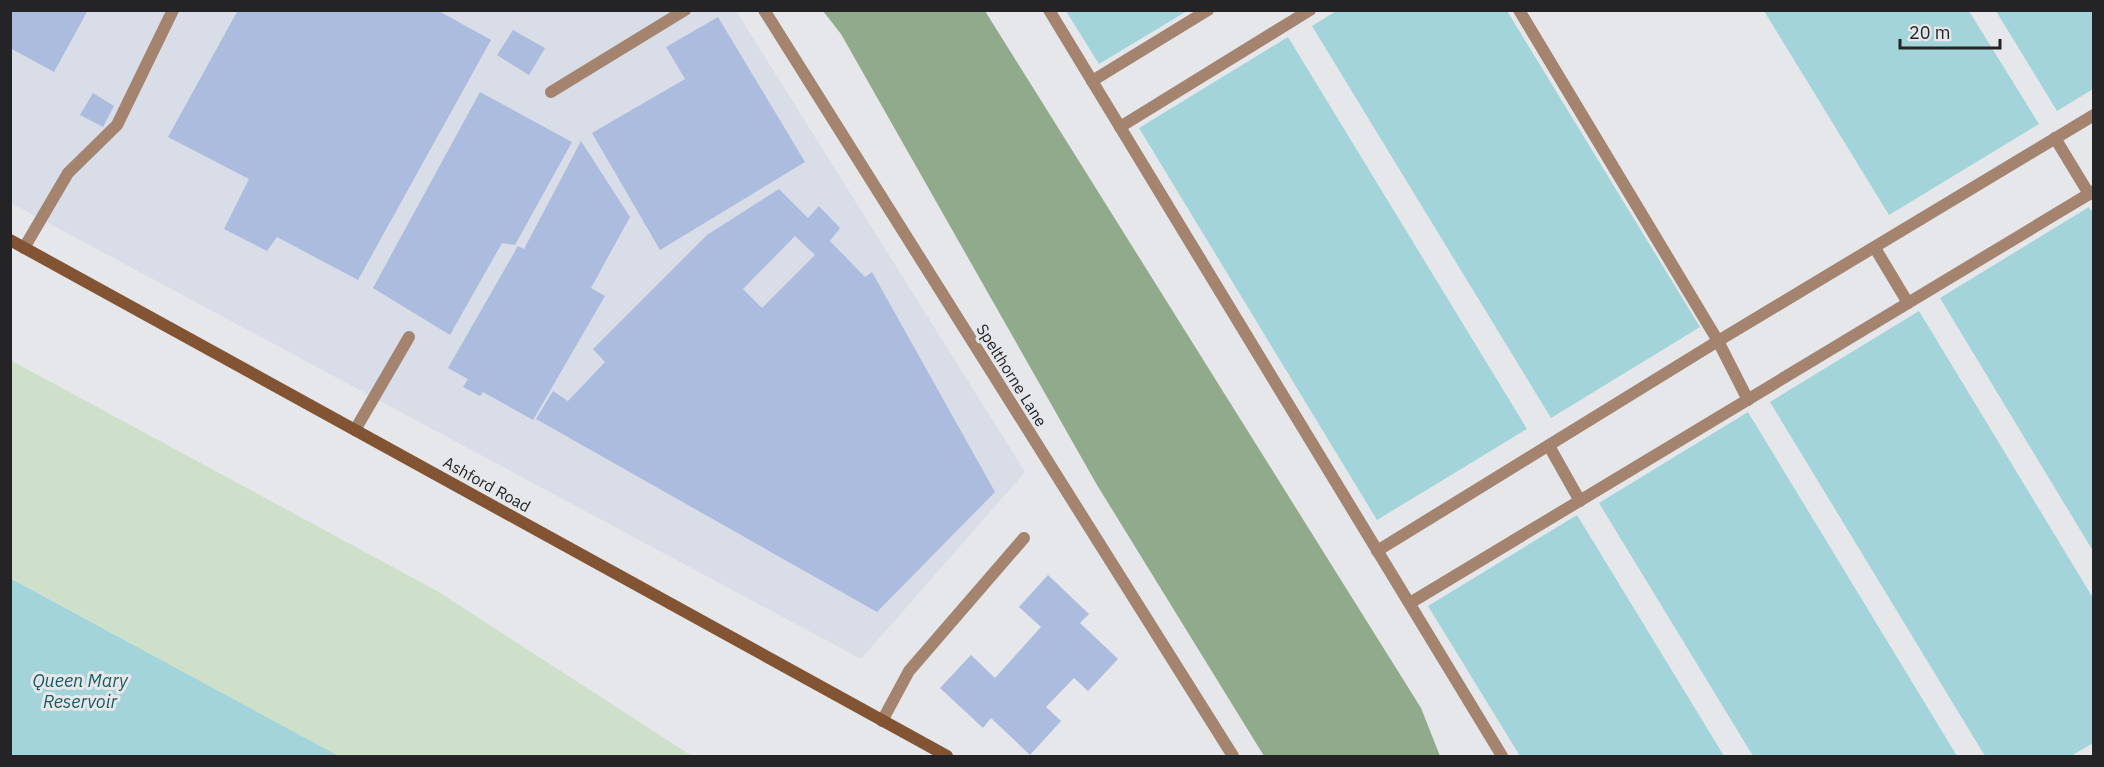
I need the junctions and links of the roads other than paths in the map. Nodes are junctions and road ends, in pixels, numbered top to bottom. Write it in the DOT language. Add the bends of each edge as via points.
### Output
graph roads {
  1 [pos="173,10"];
  2 [pos="685,10"];
  3 [pos="764,10"];
  4 [pos="1049,10"];
  5 [pos="1208,10"];
  6 [pos="1310,10"];
  7 [pos="1520,10"];
  8 [pos="1292,15"];
  9 [pos="1092,81"];
  10 [pos="551,92"];
  11 [pos="2094,114"];
  12 [pos="1120,127"];
  13 [pos="2055,138"];
  14 [pos="2091,193"];
  15 [pos="10,240"];
  16 [pos="24,248"];
  17 [pos="1875,248"];
  18 [pos="1908,303"];
  19 [pos="409,337"];
  20 [pos="1718,341"];
  21 [pos="1748,400"];
  22 [pos="355,430"];
  23 [pos="1549,446"];
  24 [pos="1580,501"];
  25 [pos="1024,538"];
  26 [pos="1377,551"];
  27 [pos="1410,603"];
  28 [pos="882,721"];
  29 [pos="947,756"];
  30 [pos="1233,756"];
  31 [pos="1502,756"];
  1 -- 16 [label="street" via="117,125 68,173"];
  2 -- 10 [label="street"];
  3 -- 30 [label="street, Spelthorne Lane"];
  4 -- 9 [label="street"];
  5 -- 9 [label="street"];
  6 -- 8 [label="street"];
  7 -- 20 [label="street"];
  8 -- 12 [label="street"];
  9 -- 12 [label="street"];
  11 -- 13 [label="street"];
  12 -- 26 [label="street"];
  13 -- 14 [label="street"];
  13 -- 17 [label="street"];
  14 -- 18 [label="street"];
  15 -- 16 [label="street, Ashford Road"];
  16 -- 22 [label="street, Ashford Road"];
  17 -- 18 [label="street"];
  17 -- 20 [label="street"];
  18 -- 21 [label="street"];
  19 -- 22 [label="street"];
  20 -- 21 [label="street"];
  20 -- 23 [label="street"];
  21 -- 24 [label="street"];
  22 -- 28 [label="street, Ashford Road"];
  23 -- 24 [label="street"];
  23 -- 26 [label="street"];
  24 -- 27 [label="street"];
  25 -- 28 [label="street" via="909,670"];
  26 -- 27 [label="street"];
  27 -- 31 [label="street"];
  28 -- 29 [label="street, Ashford Road"];
}
